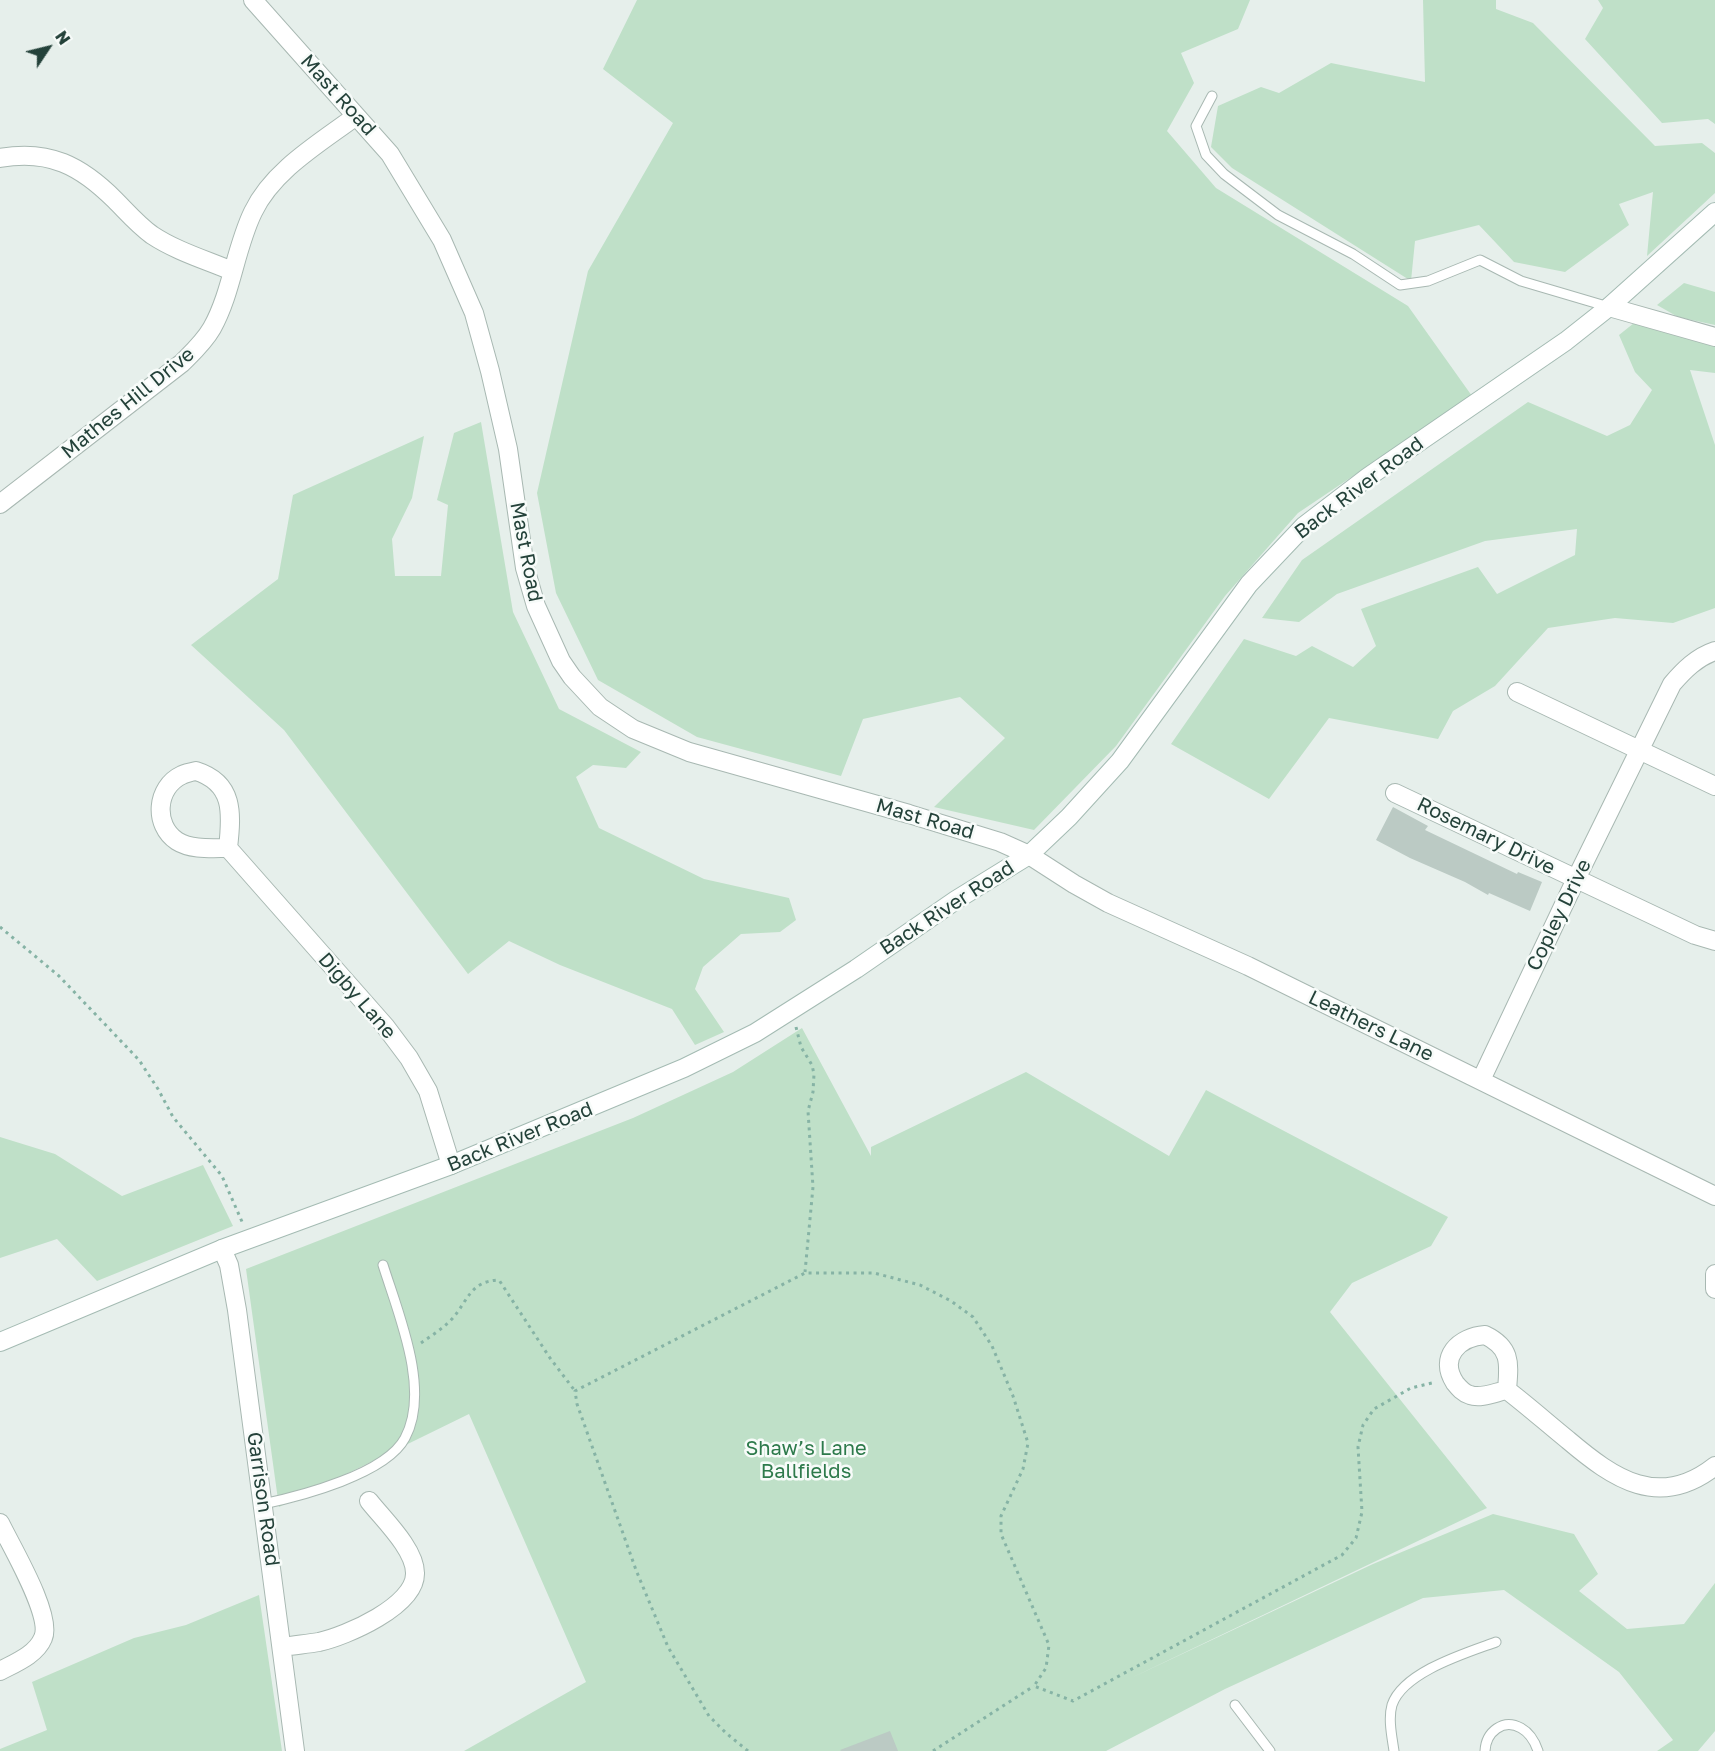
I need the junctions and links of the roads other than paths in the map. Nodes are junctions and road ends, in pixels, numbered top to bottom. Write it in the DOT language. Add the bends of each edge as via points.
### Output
graph roads {
  1 [pos="253,0"];
  2 [pos="1212,96"];
  3 [pos="356,116"];
  4 [pos="0,158"];
  5 [pos="1715,212"];
  6 [pos="232,271"];
  7 [pos="1610,308"];
  8 [pos="1715,337"];
  9 [pos="0,504"];
  10 [pos="1715,651"];
  11 [pos="1517,692"];
  12 [pos="1639,752"];
  13 [pos="1715,786"];
  14 [pos="1395,793"];
  15 [pos="228,848"];
  16 [pos="1029,855"];
  17 [pos="1576,879"];
  18 [pos="1715,941"];
  19 [pos="1481,1080"];
  20 [pos="451,1165"];
  21 [pos="1715,1197"];
  22 [pos="222,1249"];
  23 [pos="383,1265"];
  24 [pos="1715,1274"];
  25 [pos="1715,1289"];
  26 [pos="0,1342"];
  27 [pos="1507,1390"];
  28 [pos="1715,1466"];
  29 [pos="369,1501"];
  30 [pos="263,1504"];
  31 [pos="0,1523"];
  32 [pos="1496,1642"];
  33 [pos="283,1647"];
  34 [pos="0,1671"];
  35 [pos="1235,1706"];
  36 [pos="295,1751"];
  37 [pos="1270,1751"];
  38 [pos="1394,1751"];
  39 [pos="1485,1751"];
  40 [pos="1538,1751"];
  1 -- 3 [label="street, Mast Road"];
  2 -- 7 [label="lane" via="1196,126 1206,154 1224,174 1278,214 1353,254 1400,285 1428,281 1480,260 1521,281"];
  3 -- 6 [label="street, Mathes Hill Drive" via="299,160 263,195"];
  3 -- 16 [label="street, Mast Road" via="390,154 423,206 474,313 508,449 525,568 536,606 561,660 585,693 633,729 689,752 960,828"];
  4 -- 6 [label="street" via="30,155 70,164 91,178 152,235"];
  5 -- 7 [label="street, Back River Road"];
  6 -- 9 [label="street, Mathes Hill Drive" via="222,308 199,346"];
  7 -- 8 [label="street"];
  7 -- 16 [label="street, Back River Road" via="1304,526 1249,584 1120,761"];
  10 -- 12 [label="street, Copley Drive" via="1697,660 1672,684"];
  11 -- 12 [label="street"];
  12 -- 13 [label="street"];
  12 -- 17 [label="street, Copley Drive"];
  14 -- 17 [label="street, Rosemary Drive"];
  15 -- 15 [label="street" via="192,846 177,841 166,830 160,813 161,797 182,774 196,771 222,786 230,813"];
  15 -- 20 [label="street, Digby Lane" via="409,1058 428,1091"];
  16 -- 19 [label="street, Leathers Lane" via="1108,903 1248,966"];
  16 -- 20 [label="street, Back River Road" via="755,1033 674,1072"];
  17 -- 18 [label="street, Rosemary Drive"];
  17 -- 19 [label="street, Copley Drive"];
  19 -- 21 [label="street, Leathers Lane"];
  20 -- 22 [label="street, Back River Road"];
  22 -- 26 [label="street, Back River Road"];
  22 -- 30 [label="street, Garrison Road" via="237,1310"];
  23 -- 30 [label="lane" via="413,1364 415,1387 408,1431 398,1449 366,1470 299,1496"];
  24 -- 25 [label="street"];
  27 -- 27 [label="street" via="1471,1395 1460,1389 1452,1378 1449,1362 1454,1349 1473,1336 1485,1335 1498,1341 1507,1354"];
  27 -- 28 [label="street" via="1592,1460 1632,1484 1666,1488 1683,1484"];
  29 -- 33 [label="street" via="411,1557 414,1585 394,1607 342,1635"];
  30 -- 33 [label="street, Garrison Road"];
  31 -- 34 [label="street" via="45,1622 44,1637 35,1650"];
  32 -- 38 [label="lane" via="1450,1659 1398,1693 1391,1707"];
  33 -- 36 [label="street, Garrison Road"];
  35 -- 37 [label="lane"];
  39 -- 40 [label="lane" via="1489,1736 1497,1727 1508,1724 1522,1728"];
}
